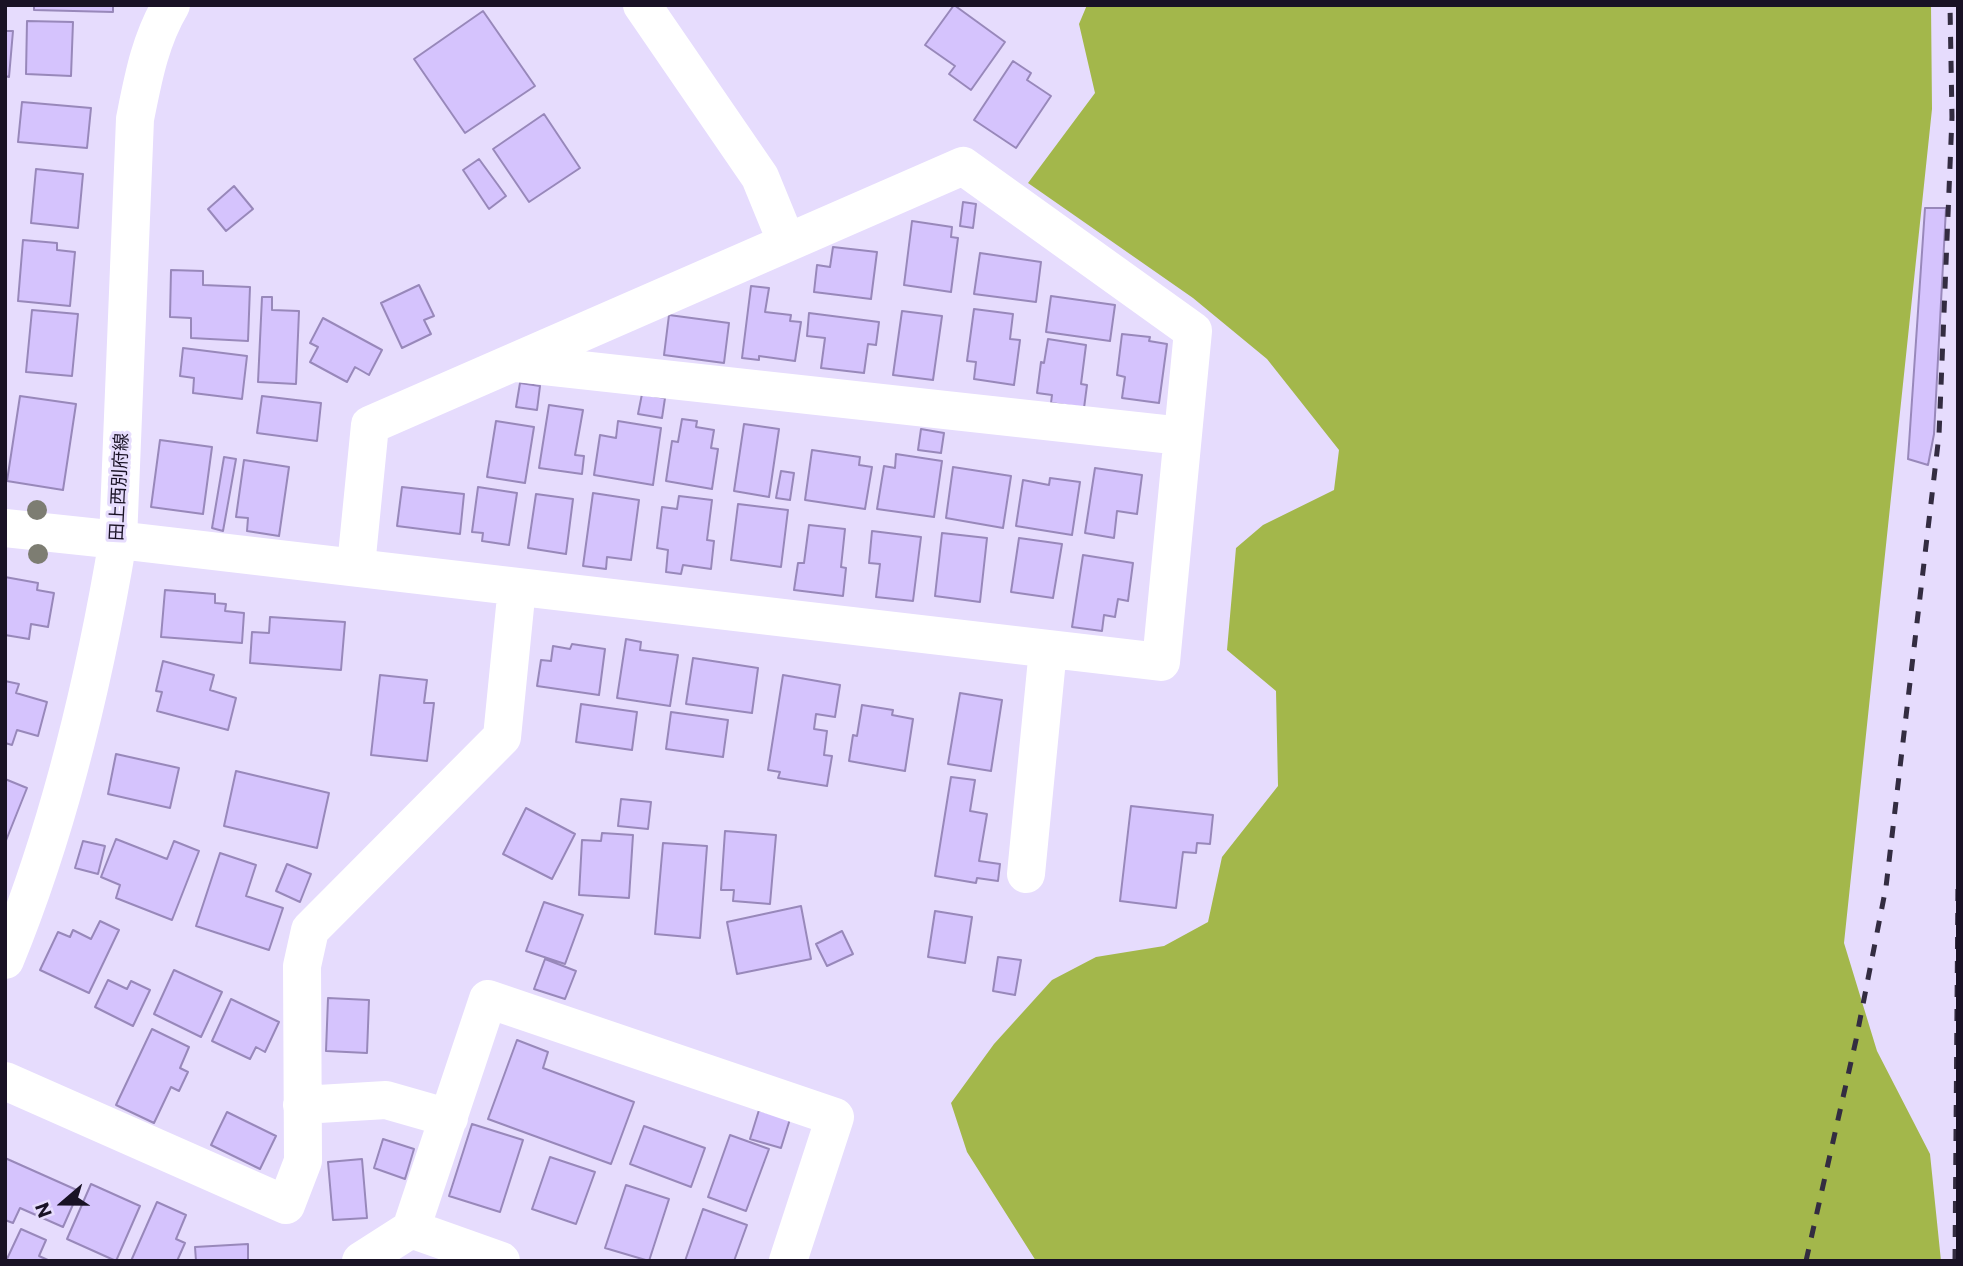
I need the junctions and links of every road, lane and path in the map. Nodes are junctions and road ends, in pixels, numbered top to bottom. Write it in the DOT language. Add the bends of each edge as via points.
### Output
graph roads {
  1 [pos="171,5"];
  2 [pos="642,5"];
  3 [pos="787,243"];
  4 [pos="515,362"];
  5 [pos="1182,436"];
  6 [pos="5,528"];
  7 [pos="118,540"];
  8 [pos="356,566"];
  9 [pos="517,587"];
  10 [pos="1048,649"];
  11 [pos="1026,874"];
  12 [pos="5,960"];
  13 [pos="5,1081"];
  14 [pos="302,1105"];
  15 [pos="449,1118"];
  16 [pos="411,1229"];
  17 [pos="361,1261"];
  18 [pos="502,1261"];
  19 [pos="788,1261"];
  1 -- 7 [label="street, 田上西別府線" via="144,70 135,119"];
  2 -- 3 [label="street" via="760,177"];
  3 -- 4 [label="street"];
  3 -- 5 [label="street" via="963,166 1193,331"];
  4 -- 5 [label="street"];
  4 -- 8 [label="street" via="370,425"];
  5 -- 10 [label="street" via="1161,662"];
  6 -- 7 [label="street"];
  7 -- 8 [label="street"];
  7 -- 12 [label="street, 田上西別府線" via="83,720 30,900"];
  8 -- 9 [label="street"];
  9 -- 10 [label="street"];
  9 -- 14 [label="street" via="502,737 310,930 302,966"];
  10 -- 11 [label="street"];
  13 -- 14 [label="street" via="286,1205 303,1161"];
  14 -- 15 [label="street" via="386,1100"];
  15 -- 16 [label="street"];
  15 -- 19 [label="street" via="488,999 835,1117"];
  16 -- 17 [label="street"];
  16 -- 18 [label="street"];
}
